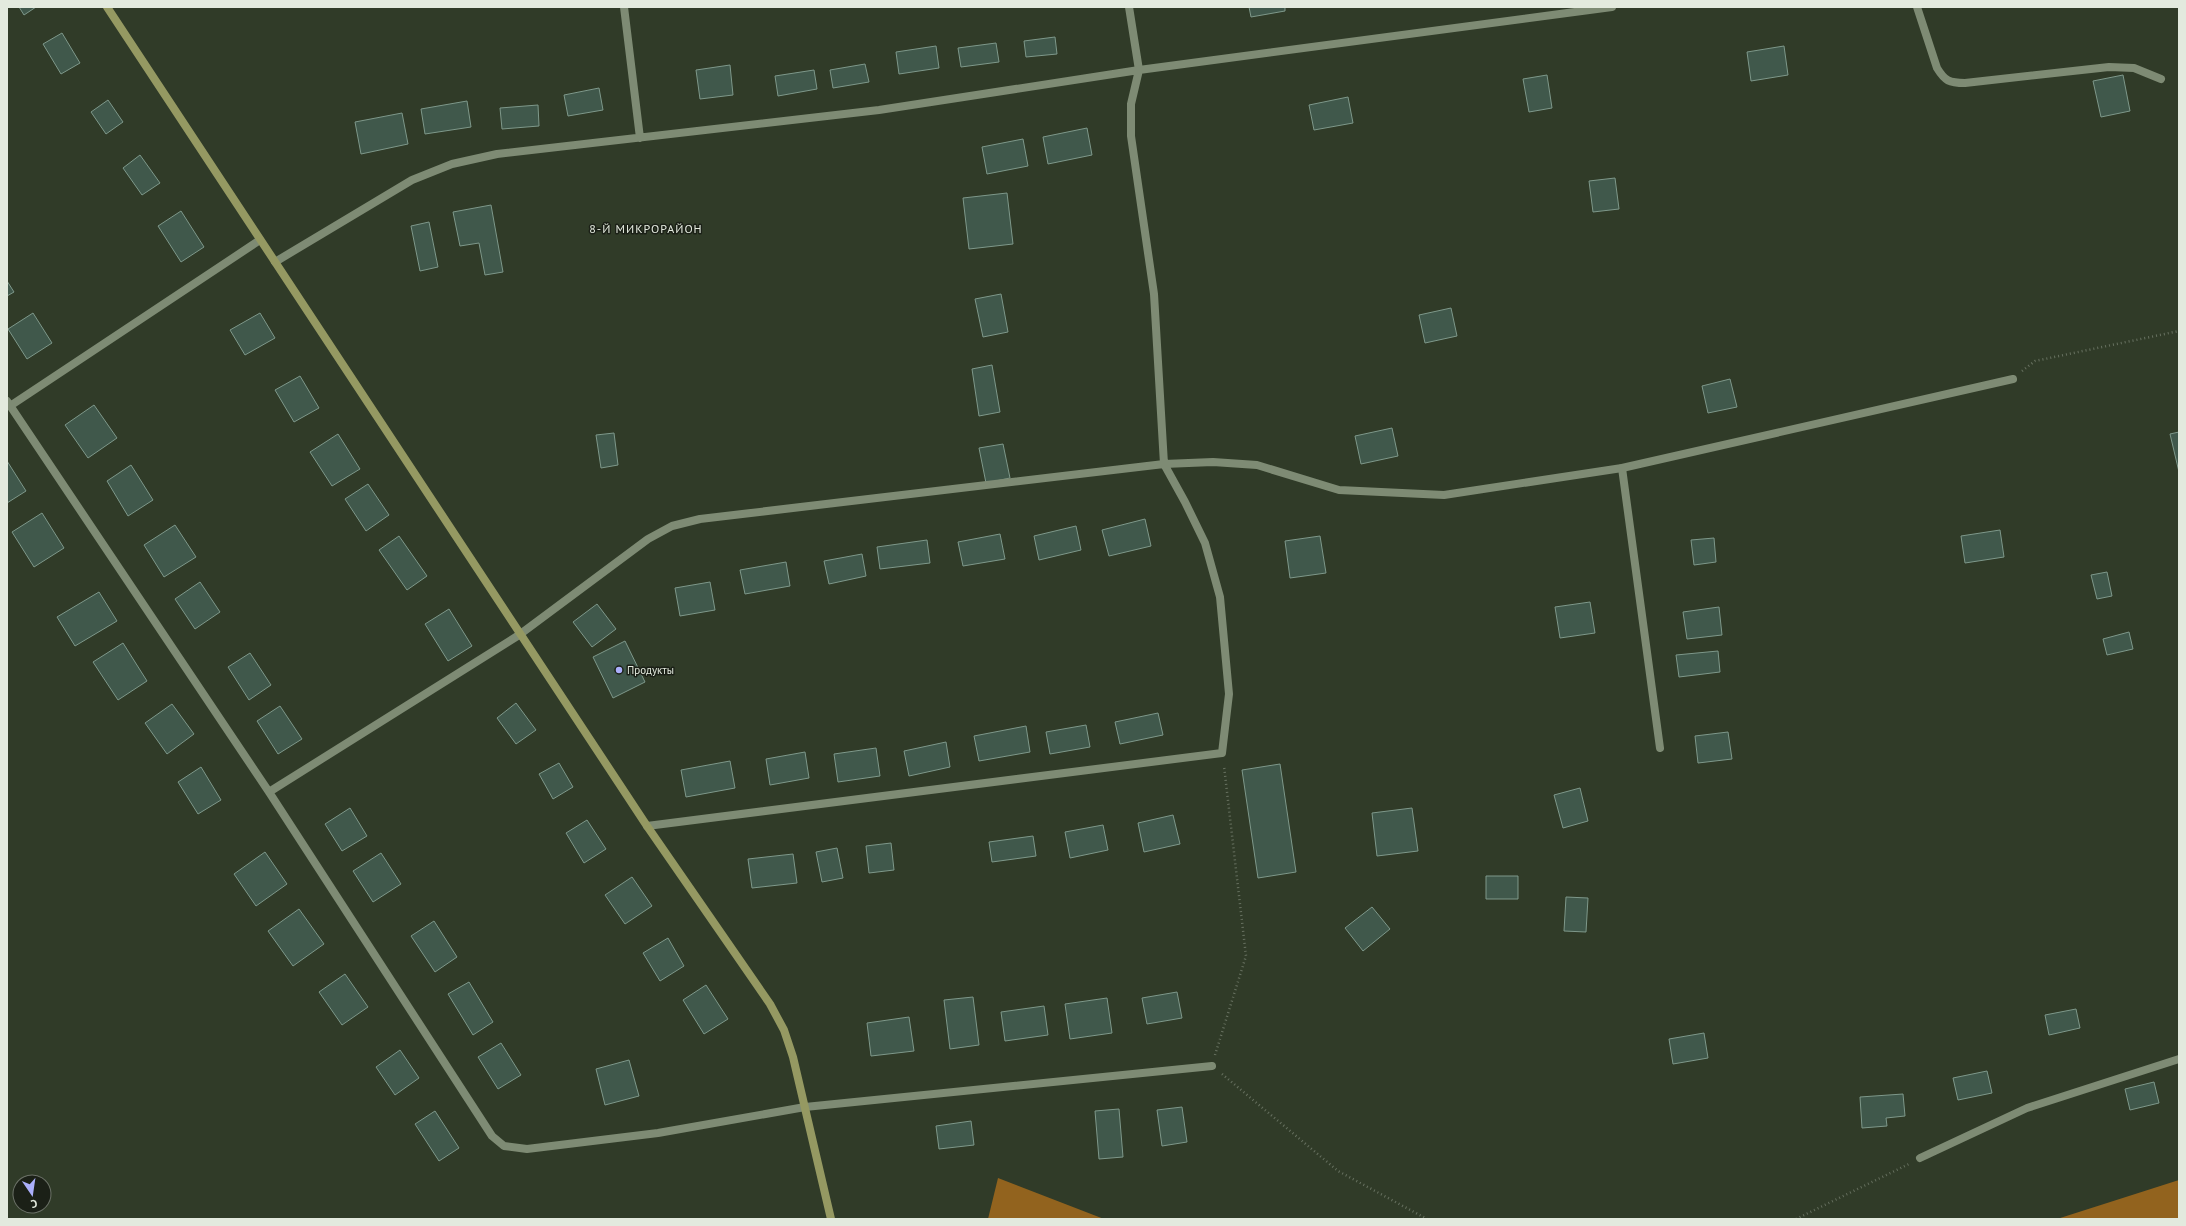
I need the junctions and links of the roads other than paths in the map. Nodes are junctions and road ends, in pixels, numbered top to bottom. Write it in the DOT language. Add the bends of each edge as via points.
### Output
graph roads {
  1 [pos="107,7"];
  2 [pos="624,7"];
  3 [pos="1129,7"];
  4 [pos="1612,7"];
  5 [pos="1917,7"];
  6 [pos="1139,70"];
  7 [pos="2161,79"];
  8 [pos="640,138"];
  9 [pos="260,240"];
  10 [pos="275,262"];
  11 [pos="2013,379"];
  12 [pos="8,404"];
  13 [pos="1164,464"];
  14 [pos="1622,468"];
  15 [pos="519,635"];
  16 [pos="1660,748"];
  17 [pos="269,792"];
  18 [pos="646,826"];
  19 [pos="2179,1059"];
  20 [pos="1212,1066"];
  21 [pos="805,1107"];
  22 [pos="1920,1158"];
  23 [pos="831,1219"];
  1 -- 9 [label="street"];
  2 -- 8 [label="street"];
  3 -- 6 [label="street"];
  4 -- 6 [label="street"];
  5 -- 7 [label="street" via="1937,68 1951,83 1965,84 2109,67 2134,68"];
  6 -- 8 [label="street" via="879,110"];
  6 -- 13 [label="street" via="1131,104 1131,136 1154,294"];
  8 -- 10 [label="street" via="497,154 452,164 412,180"];
  9 -- 10 [label="street"];
  9 -- 12 [label="street"];
  10 -- 15 [label="street"];
  11 -- 14 [label="street"];
  12 -- 17 [label="street"];
  13 -- 14 [label="street" via="1213,462 1257,465 1339,490 1444,495"];
  13 -- 15 [label="street" via="700,519 672,526 648,538"];
  13 -- 18 [label="street" via="1186,502 1205,543 1220,597 1229,694 1222,753"];
  14 -- 16 [label="street"];
  15 -- 17 [label="street"];
  15 -- 18 [label="street"];
  17 -- 21 [label="street" via="492,1136 504,1146 527,1149 658,1133"];
  18 -- 21 [label="street" via="774,1011 794,1057"];
  19 -- 22 [label="street" via="2027,1108"];
  20 -- 21 [label="street"];
  21 -- 23 [label="street"];
}
